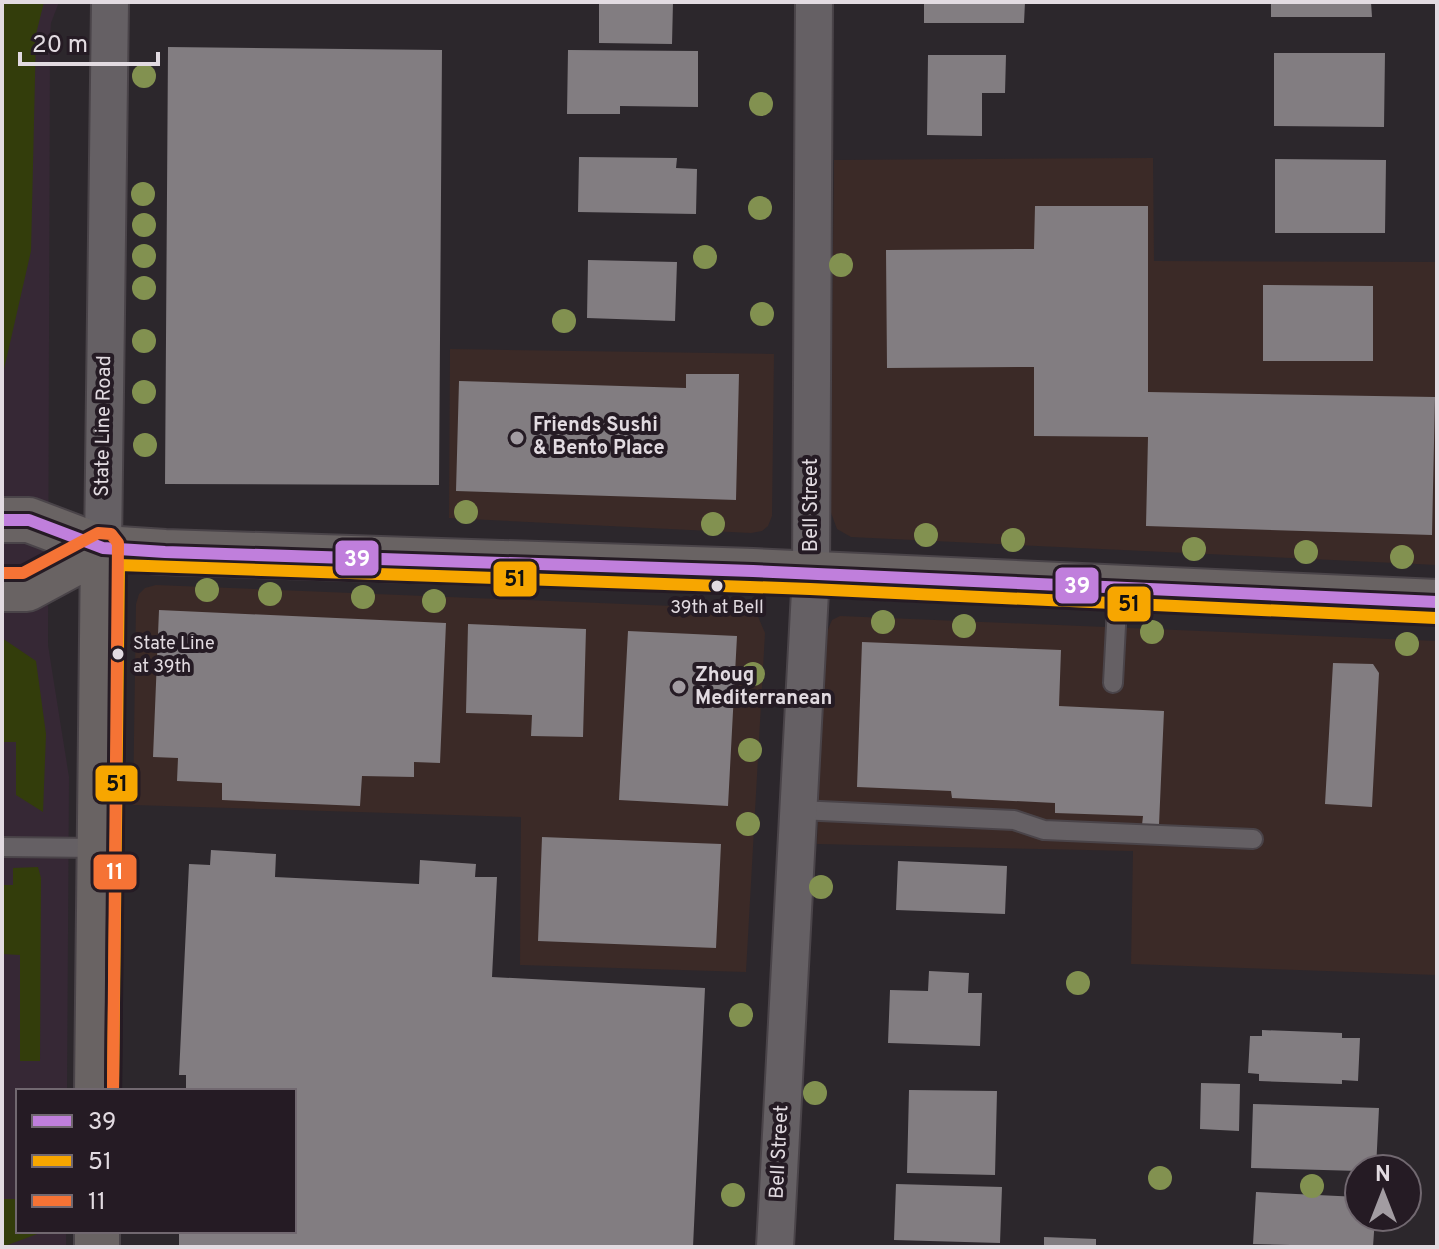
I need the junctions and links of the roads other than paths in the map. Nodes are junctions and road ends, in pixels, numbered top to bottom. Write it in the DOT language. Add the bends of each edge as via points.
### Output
graph roads {
  1 [pos="110,2"];
  2 [pos="814,2"];
  3 [pos="2,520"];
  4 [pos="103,548"];
  5 [pos="811,573"];
  6 [pos="1118,587"];
  7 [pos="2,589"];
  8 [pos="1437,602"];
  9 [pos="1113,683"];
  10 [pos="799,810"];
  11 [pos="1253,839"];
  12 [pos="2,847"];
  13 [pos="99,848"];
  14 [pos="97,1089"];
  15 [pos="775,1247"];
  1 -- 4 [label="street, State Line Road"];
  2 -- 5 [label="street, Bell Street"];
  3 -- 4 [label="main road" via="29,520"];
  4 -- 5 [label="main road"];
  4 -- 7 [label="main road" via="27,589"];
  4 -- 13 [label="main road, State Line Road"];
  5 -- 6 [label="main road"];
  5 -- 10 [label="street, Bell Street"];
  6 -- 8 [label="main road"];
  6 -- 9 [label="lane"];
  10 -- 11 [label="lane" via="1014,820 1044,830"];
  10 -- 15 [label="street, Bell Street"];
  12 -- 13 [label="lane"];
  13 -- 14 [label="main road, State Line Road"];
}
